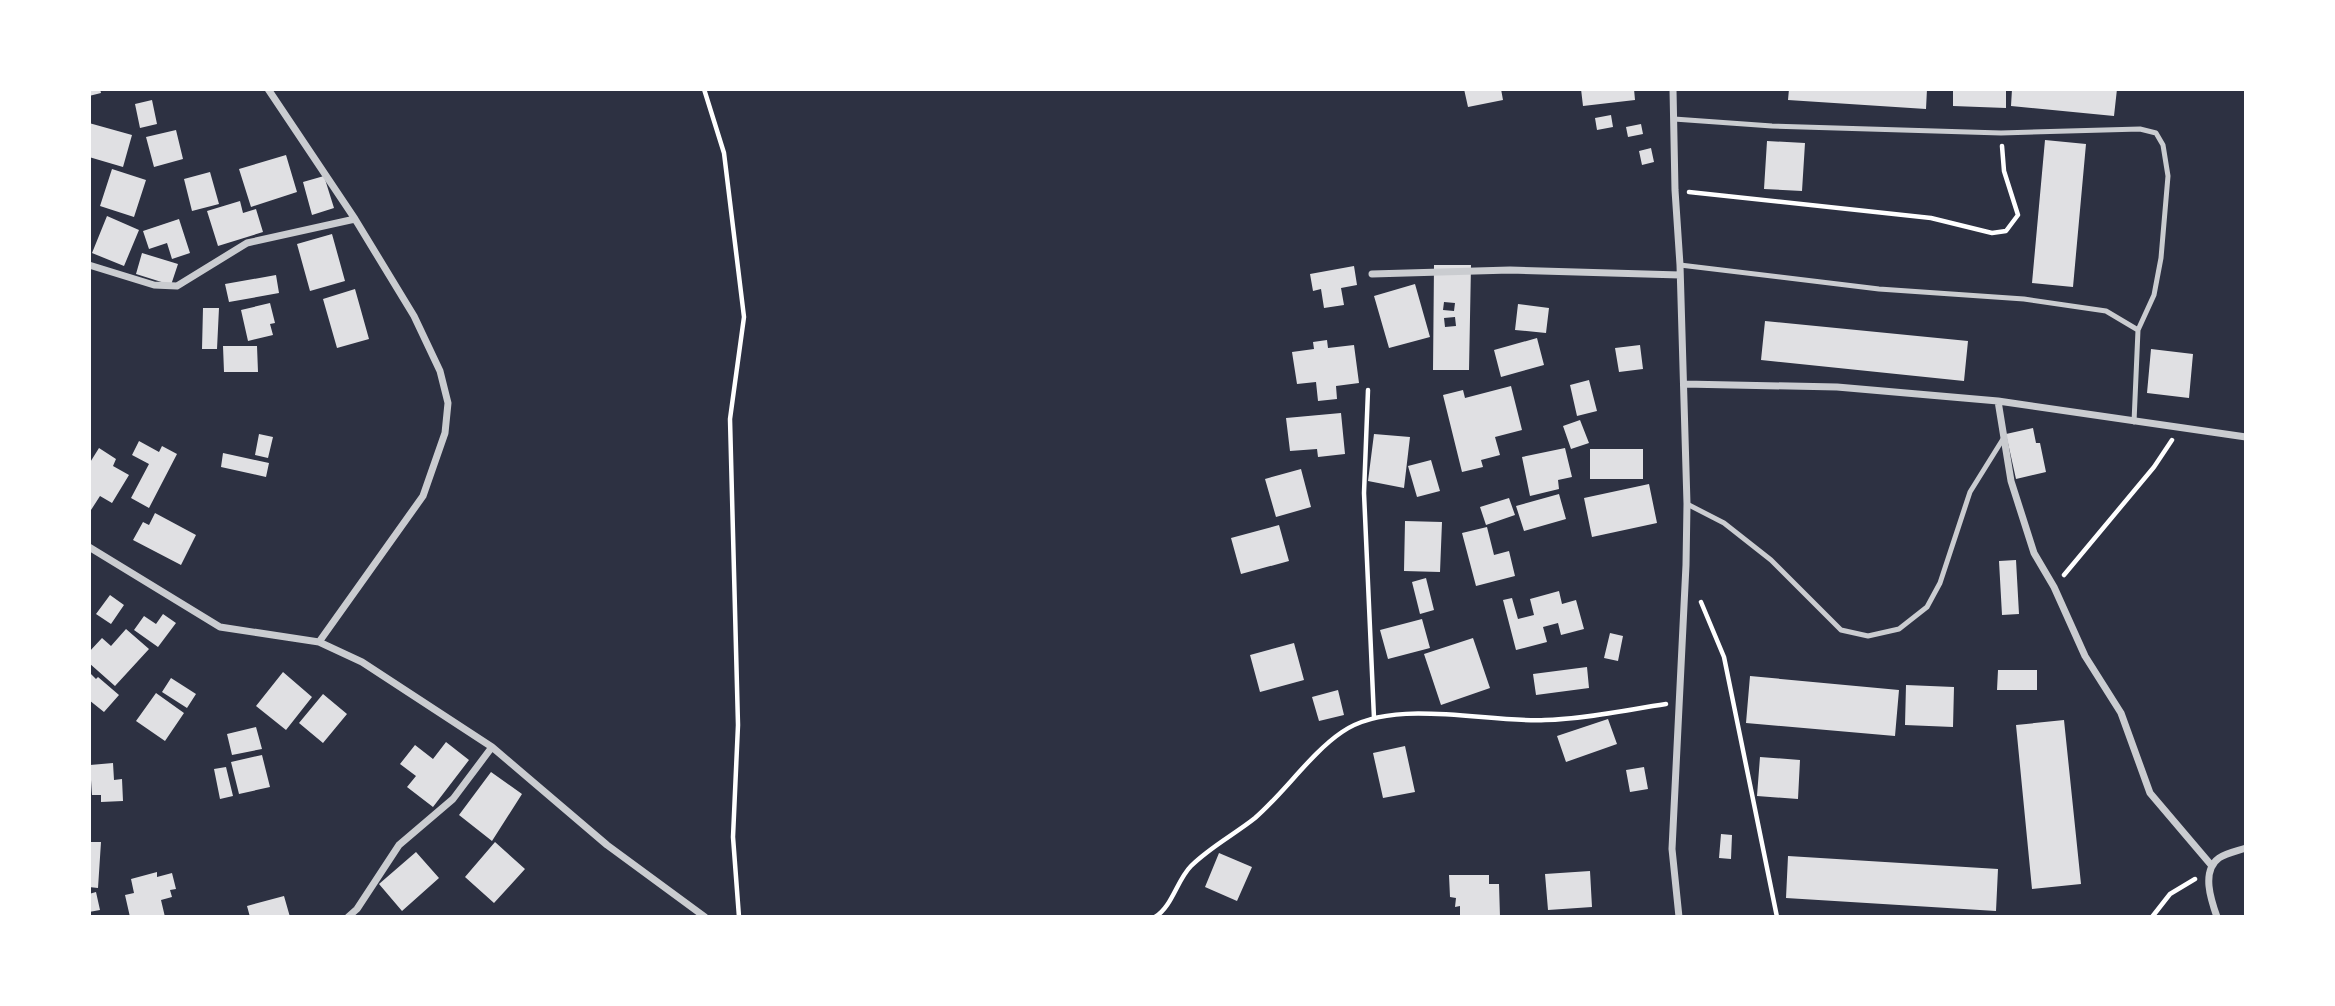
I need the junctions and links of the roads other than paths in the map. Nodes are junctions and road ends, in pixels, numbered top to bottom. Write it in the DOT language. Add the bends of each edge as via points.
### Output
graph roads {
  1 [pos="268,89"];
  2 [pos="1673,89"];
  3 [pos="1674,119"];
  4 [pos="355,219"];
  5 [pos="89,265"];
  6 [pos="1680,265"];
  7 [pos="1372,274"];
  8 [pos="1680,275"];
  9 [pos="2138,330"];
  10 [pos="1684,384"];
  11 [pos="1998,401"];
  12 [pos="2134,422"];
  13 [pos="2246,437"];
  14 [pos="2003,439"];
  15 [pos="1687,504"];
  16 [pos="89,547"];
  17 [pos="319,642"];
  18 [pos="492,747"];
  19 [pos="2246,848"];
  20 [pos="2211,869"];
  21 [pos="348,917"];
  22 [pos="705,917"];
  23 [pos="1679,917"];
  24 [pos="2217,917"];
  1 -- 4 [label="street"];
  2 -- 3 [label="street"];
  3 -- 6 [label="street"];
  3 -- 9 [label="lane" via="2001,133 2140,129 2156,133 2163,145 2168,176 2161,258 2154,295"];
  4 -- 5 [label="street" via="247,243 177,286 154,285"];
  4 -- 17 [label="street" via="414,316 440,371 448,403 445,433 423,496"];
  6 -- 8 [label="street"];
  6 -- 9 [label="lane" via="1879,289 2024,299 2106,311"];
  7 -- 8 [label="street" via="1510,270"];
  8 -- 10 [label="street"];
  9 -- 12 [label="lane"];
  10 -- 11 [label="street" via="1837,387"];
  10 -- 15 [label="street"];
  11 -- 12 [label="street"];
  11 -- 14 [label="street"];
  12 -- 13 [label="street"];
  14 -- 15 [label="lane" via="1970,492 1940,583 1927,607 1899,629 1868,636 1841,630 1771,560 1724,523"];
  14 -- 20 [label="street" via="2034,553 2085,656 2121,713 2150,793"];
  15 -- 23 [label="street" via="1672,849"];
  16 -- 17 [label="street" via="220,627"];
  17 -- 18 [label="street" via="362,662"];
  18 -- 21 [label="street" via="453,799 399,845"];
  18 -- 22 [label="street" via="607,845"];
  19 -- 20 [label="street" via="2219,858"];
  20 -- 24 [label="street" via="2210,891"];
}
